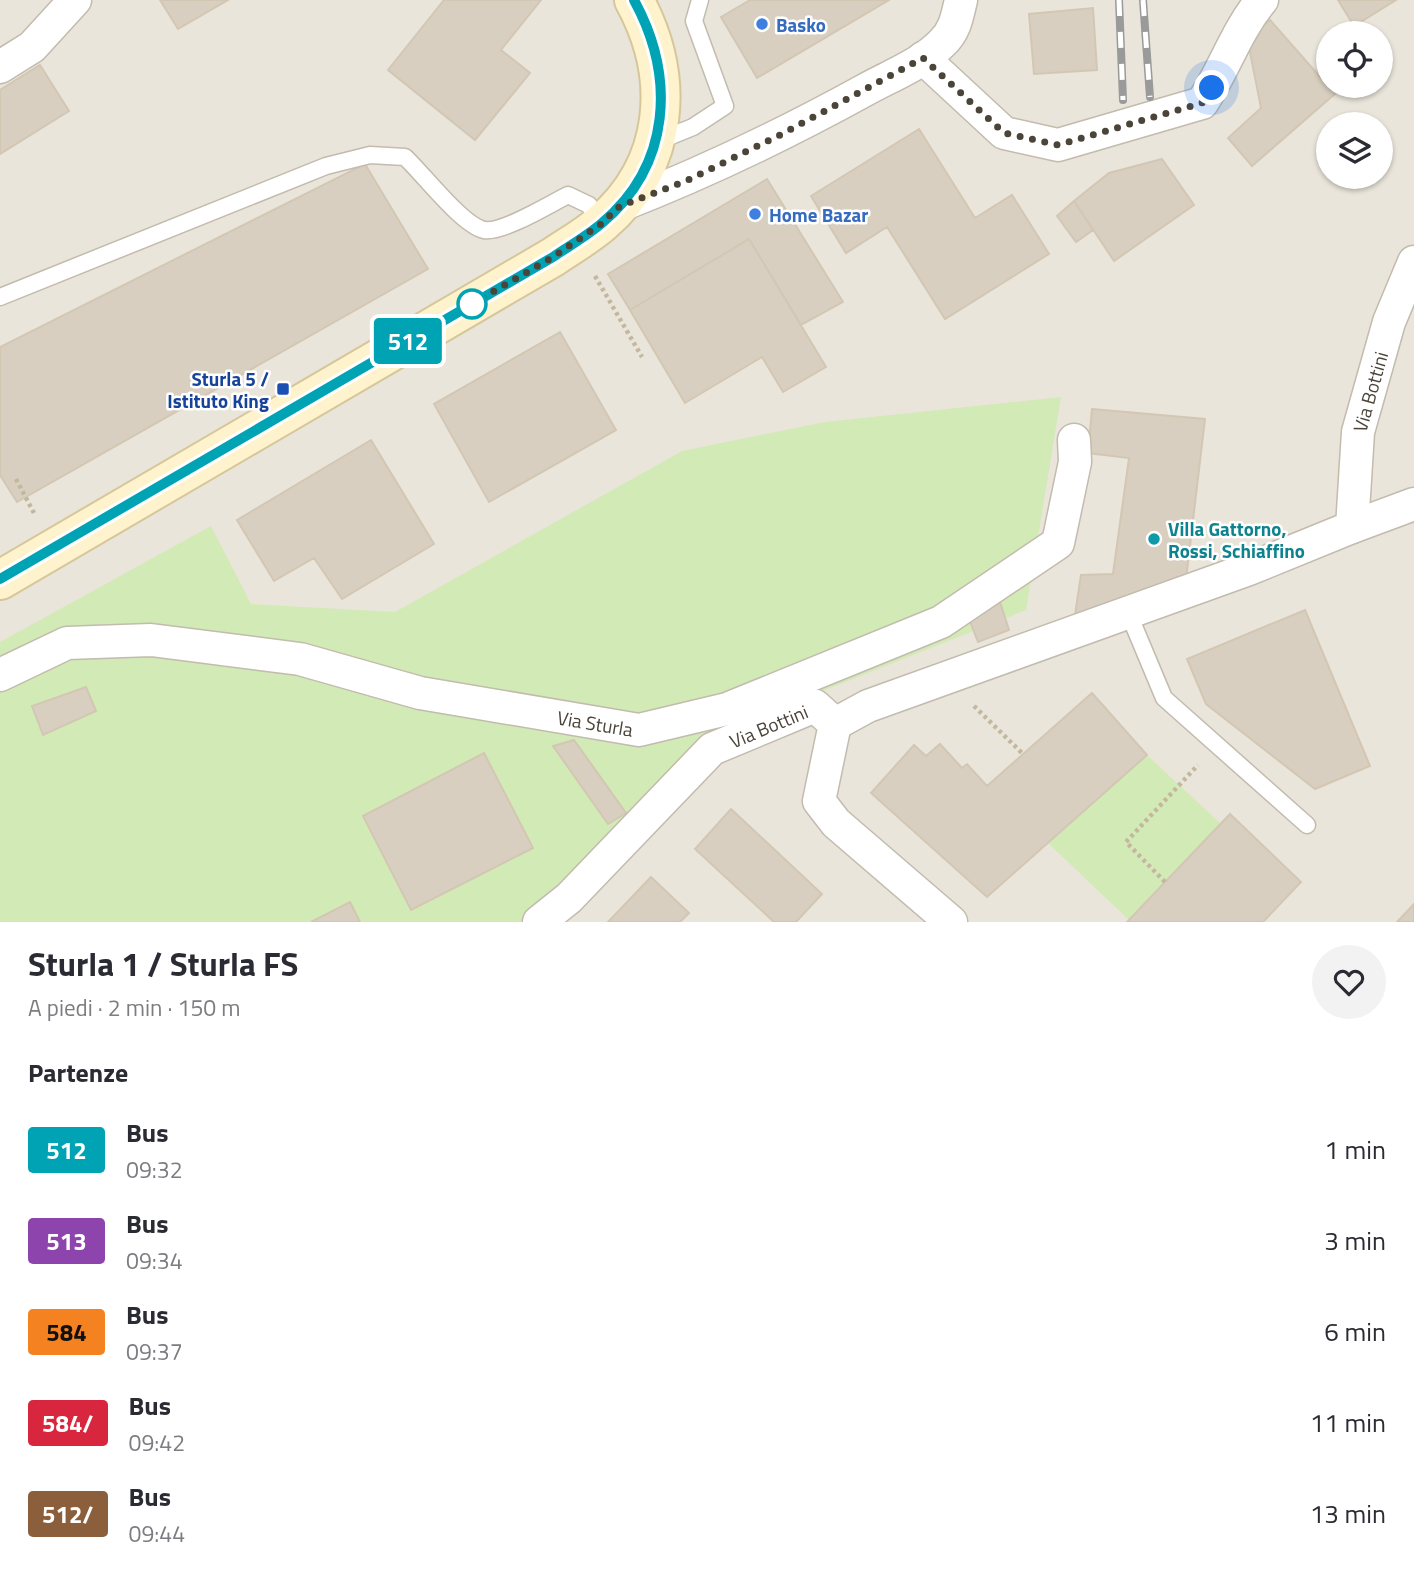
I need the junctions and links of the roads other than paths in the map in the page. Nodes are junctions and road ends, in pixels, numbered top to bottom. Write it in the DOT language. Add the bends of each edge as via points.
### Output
graph roads {
  1 [pos="75,0"];
  2 [pos="634,0"];
  3 [pos="700,0"];
  4 [pos="961,0"];
  5 [pos="1262,0"];
  6 [pos="923,58"];
  7 [pos="0,67"];
  8 [pos="656,142"];
  9 [pos="610,215"];
  10 [pos="1414,262"];
  11 [pos="0,297"];
  12 [pos="1074,440"];
  13 [pos="1414,504"];
  14 [pos="1352,527"];
  15 [pos="0,580"];
  16 [pos="1128,612"];
  17 [pos="0,675"];
  18 [pos="835,724"];
  19 [pos="1307,825"];
  20 [pos="539,922"];
  21 [pos="951,922"];
  1 -- 7 [label="street" via="32,47"];
  2 -- 8 [label="main road" via="644,19 659,83 661,115"];
  3 -- 8 [label="lane" via="694,21 725,106"];
  4 -- 6 [label="street" via="955,25"];
  5 -- 6 [label="street" via="1245,20 1222,73 1202,103 1058,145 1004,133"];
  6 -- 9 [label="street" via="782,134"];
  8 -- 9 [label="main road" via="650,162"];
  9 -- 11 [label="lane" via="568,195 486,231 466,223 405,157 370,155 326,166"];
  9 -- 15 [label="main road" via="553,257"];
  10 -- 14 [label="street, Via Bottini" via="1389,322 1358,432"];
  12 -- 17 [label="street, Via Sturla" via="1075,462 1058,543 941,622 727,709 639,730 420,693 300,659 151,640 67,643"];
  13 -- 14 [label="street, Via Bottini"];
  14 -- 16 [label="street, Via Bottini"];
  16 -- 18 [label="street, Via Bottini" via="868,706"];
  16 -- 19 [label="lane" via="1164,698"];
  18 -- 20 [label="street, Via Bottini" via="816,706 712,749 569,898"];
  18 -- 21 [label="street" via="819,800 836,823"];
}
